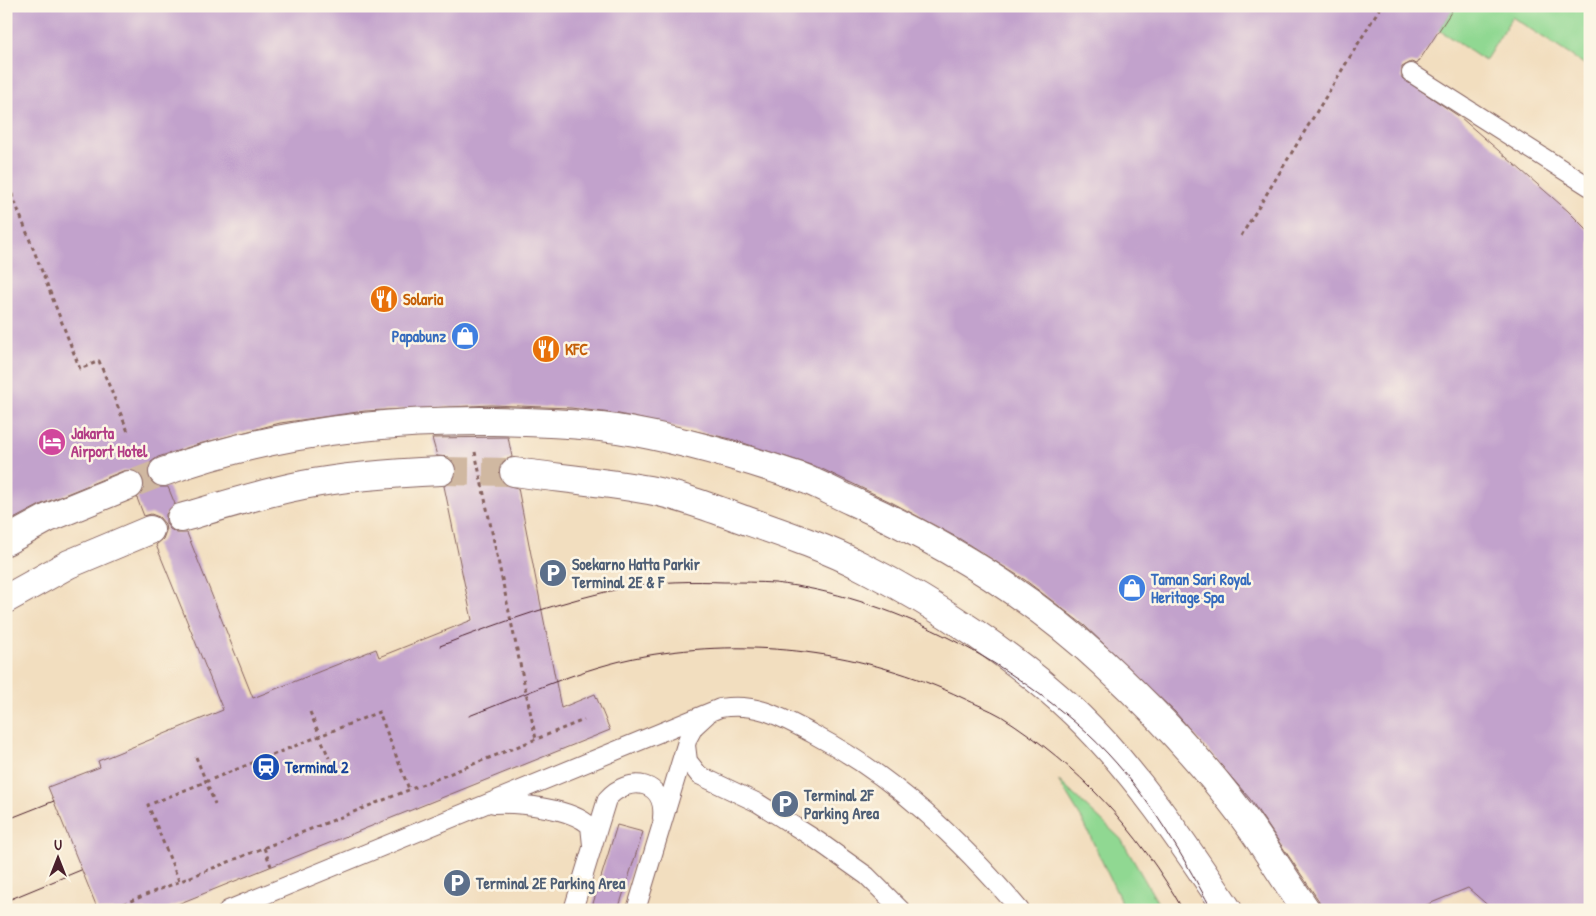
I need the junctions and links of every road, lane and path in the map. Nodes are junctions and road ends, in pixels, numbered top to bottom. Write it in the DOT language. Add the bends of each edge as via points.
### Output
graph roads {
  1 [pos="1380,6"];
  2 [pos="1411,72"];
  3 [pos="6,180"];
  4 [pos="1590,187"];
  5 [pos="1241,236"];
  6 [pos="129,434"];
  7 [pos="473,443"];
  8 [pos="441,471"];
  9 [pos="163,472"];
  10 [pos="514,472"];
  11 [pos="130,485"];
  12 [pos="181,518"];
  13 [pos="150,530"];
  14 [pos="6,541"];
  15 [pos="6,599"];
  16 [pos="310,712"];
  17 [pos="711,712"];
  18 [pos="584,720"];
  19 [pos="320,736"];
  20 [pos="536,739"];
  21 [pos="686,745"];
  22 [pos="196,757"];
  23 [pos="329,758"];
  24 [pos="206,782"];
  25 [pos="409,789"];
  26 [pos="215,804"];
  27 [pos="484,805"];
  28 [pos="661,824"];
  29 [pos="592,847"];
  30 [pos="178,882"];
  31 [pos="108,910"];
  32 [pos="228,910"];
  33 [pos="573,910"];
  34 [pos="636,910"];
  35 [pos="901,910"];
  36 [pos="1020,910"];
  37 [pos="1228,910"];
  38 [pos="1306,910"];
  1 -- 5 [label="path"];
  2 -- 4 [label="lane"];
  3 -- 6 [label="path" via="80,369 100,361"];
  7 -- 20 [label="path"];
  8 -- 12 [label="street" via="375,474 303,485"];
  9 -- 38 [label="street" via="266,441 357,426 430,421 528,422 618,429 795,474 896,520 974,566 1037,608 1102,662 1207,771 1253,830"];
  10 -- 37 [label="street" via="651,490 717,509 862,566 921,599 1013,660 1076,713 1138,781"];
  11 -- 14 [label="street" via="48,518"];
  13 -- 15 [label="street" via="70,564"];
  16 -- 19 [label="path"];
  17 -- 21 [label="lane" via="694,727"];
  17 -- 27 [label="lane"];
  17 -- 36 [label="lane" via="750,706 792,722 837,746 889,781 934,819 982,865"];
  18 -- 20 [label="path"];
  19 -- 23 [label="path"];
  19 -- 24 [label="path"];
  19 -- 25 [label="path" via="379,712"];
  20 -- 25 [label="path"];
  21 -- 28 [label="lane"];
  21 -- 35 [label="lane" via="688,761 699,775 758,802 818,841 867,876"];
  22 -- 24 [label="path"];
  24 -- 26 [label="path"];
  24 -- 30 [label="path" via="148,805"];
  25 -- 30 [label="path"];
  27 -- 29 [label="lane" via="527,805 576,817 590,826"];
  27 -- 32 [label="lane"];
  28 -- 29 [label="lane" via="661,800 654,790 637,784 625,785 614,790 607,799"];
  28 -- 34 [label="lane"];
  29 -- 33 [label="lane"];
  30 -- 31 [label="path"];
}
